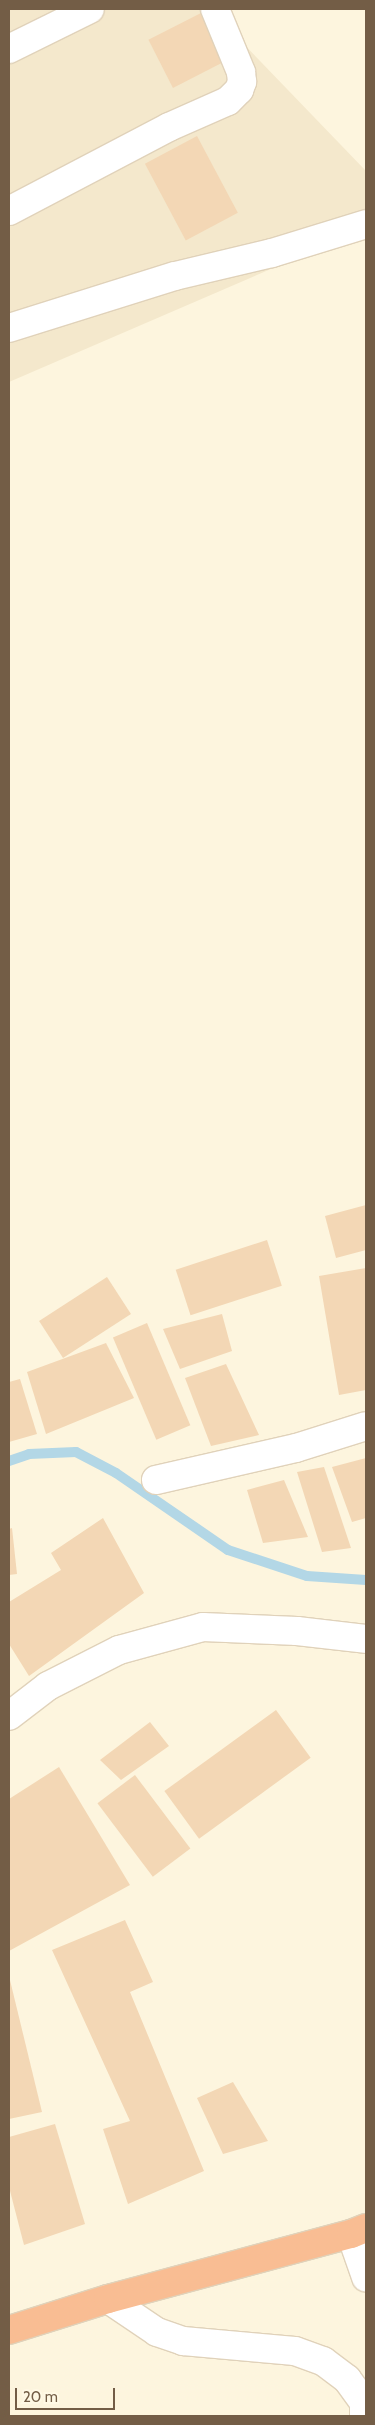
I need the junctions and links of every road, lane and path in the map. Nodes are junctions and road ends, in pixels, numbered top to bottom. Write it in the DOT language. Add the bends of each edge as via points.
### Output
graph roads {
  1 [pos="90,9"];
  2 [pos="215,9"];
  3 [pos="9,49"];
  4 [pos="9,210"];
  5 [pos="366,224"];
  6 [pos="9,328"];
  7 [pos="366,1426"];
  8 [pos="156,1480"];
  9 [pos="366,1639"];
  10 [pos="9,1716"];
  11 [pos="359,2231"];
  12 [pos="366,2277"];
  13 [pos="108,2298"];
  14 [pos="9,2330"];
  15 [pos="364,2416"];
  1 -- 3 [label="street"];
  2 -- 4 [label="street" via="242,82 228,101 169,127"];
  5 -- 6 [label="street" via="272,253 175,276"];
  7 -- 8 [label="street" via="296,1448"];
  9 -- 10 [label="street" via="297,1631 203,1627 118,1650 48,1686"];
  11 -- 12 [label="street"];
  11 -- 13 [label="highway"];
  13 -- 14 [label="highway"];
  13 -- 15 [label="street" via="157,2332 183,2341 294,2351 324,2360 348,2379 364,2402"];
}
